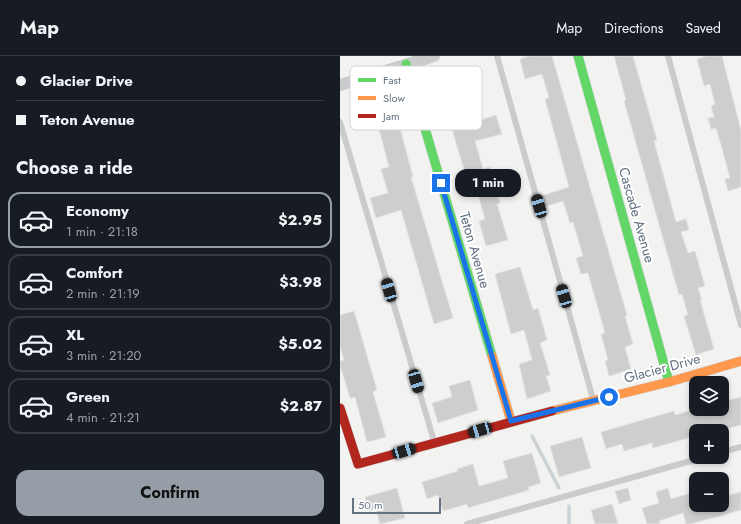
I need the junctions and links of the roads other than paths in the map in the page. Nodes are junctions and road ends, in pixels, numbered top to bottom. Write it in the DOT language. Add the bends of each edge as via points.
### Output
graph roads {
  1 [pos="434,56"];
  2 [pos="497,56"];
  3 [pos="578,56"];
  4 [pos="668,56"];
  5 [pos="406,64"];
  6 [pos="400,66"];
  7 [pos="350,82"];
  8 [pos="340,85"];
  9 [pos="340,122"];
  10 [pos="425,130"];
  11 [pos="741,325"];
  12 [pos="741,361"];
  13 [pos="669,382"];
  14 [pos="594,401"];
  15 [pos="340,408"];
  16 [pos="511,421"];
  17 [pos="434,442"];
  18 [pos="741,447"];
  19 [pos="729,450"];
  20 [pos="689,462"];
  21 [pos="467,524"];
  1 -- 5 [label="street"];
  2 -- 14 [label="lane"];
  3 -- 13 [label="street, Cascade Avenue"];
  4 -- 11 [label="lane"];
  5 -- 6 [label="street"];
  7 -- 8 [label="street"];
  9 -- 17 [label="lane"];
  10 -- 16 [label="street, Teton Avenue"];
  12 -- 13 [label="street, Glacier Drive"];
  13 -- 14 [label="street, Glacier Drive"];
  14 -- 16 [label="street, Glacier Drive"];
  15 -- 17 [label="street, Glacier Drive" via="358,464"];
  16 -- 17 [label="street, Glacier Drive"];
  18 -- 19 [label="lane"];
  20 -- 21 [label="lane"];
}
